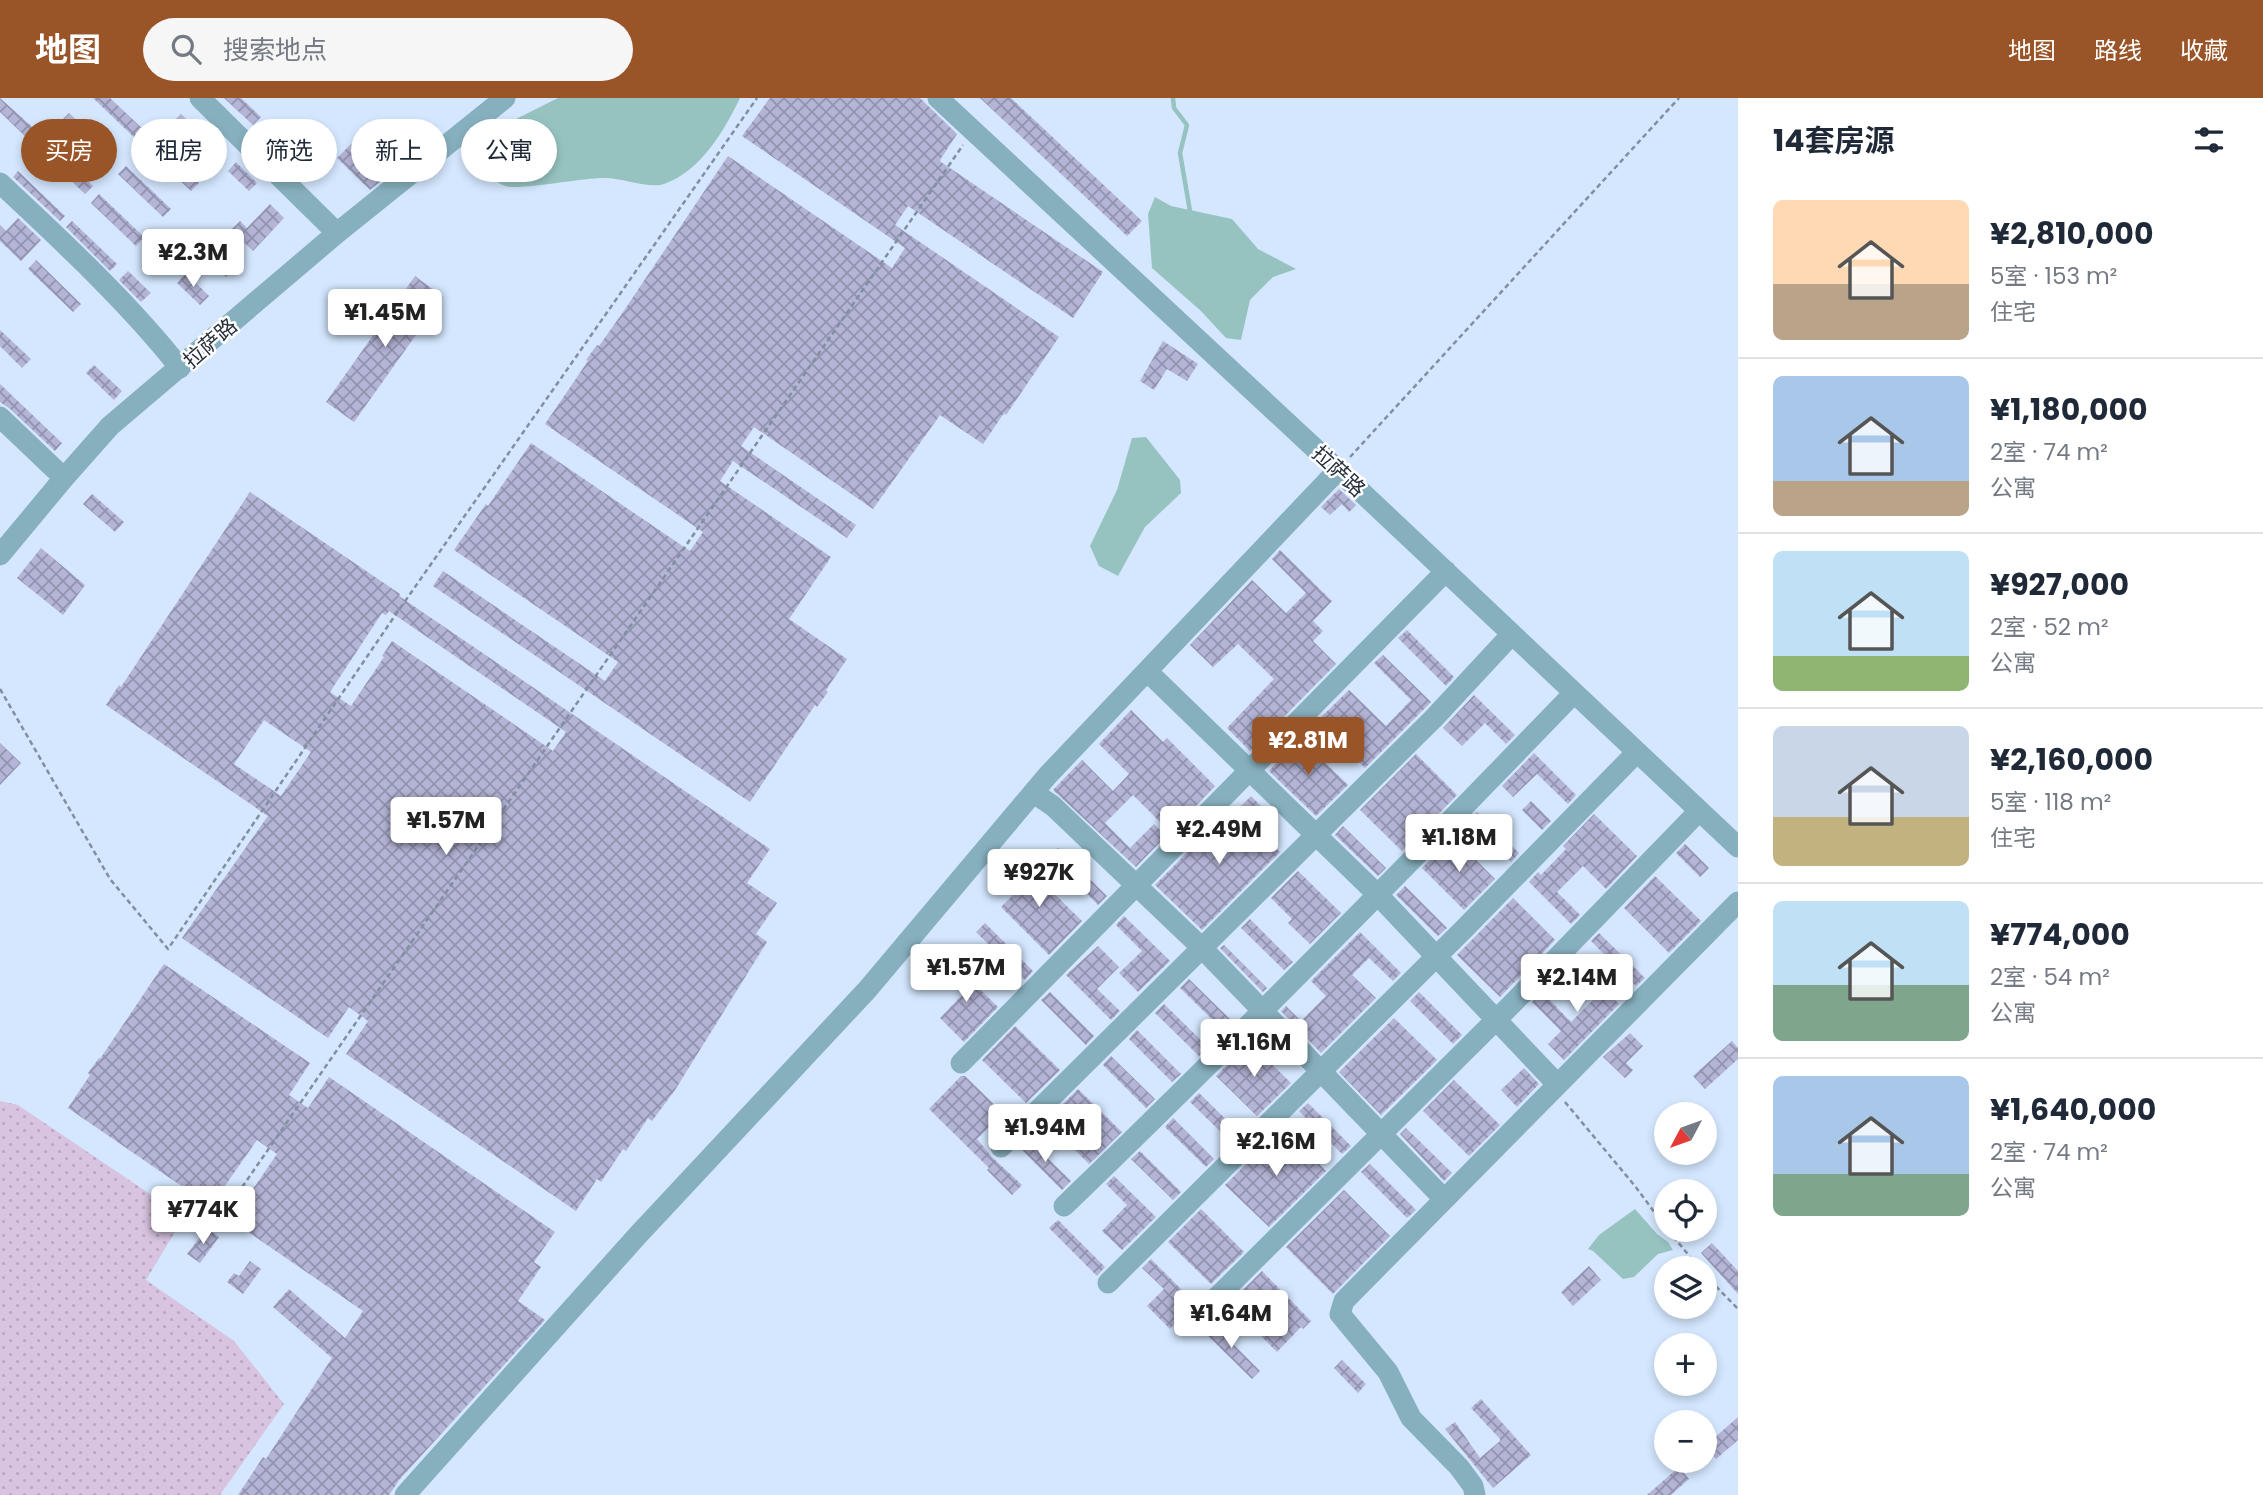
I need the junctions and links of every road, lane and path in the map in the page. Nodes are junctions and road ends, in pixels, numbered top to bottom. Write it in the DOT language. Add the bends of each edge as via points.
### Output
graph roads {
  1 [pos="200,98"];
  2 [pos="505,98"];
  3 [pos="757,98"];
  4 [pos="938,98"];
  5 [pos="1679,98"];
  6 [pos="972,132"];
  7 [pos="0,183"];
  8 [pos="337,233"];
  9 [pos="180,368"];
  10 [pos="0,418"];
  11 [pos="1338,470"];
  12 [pos="64,478"];
  13 [pos="0,555"];
  14 [pos="1446,571"];
  15 [pos="1512,634"];
  16 [pos="1147,671"];
  17 [pos="0,689"];
  18 [pos="1574,693"];
  19 [pos="1637,752"];
  20 [pos="1249,770"];
  21 [pos="1034,793"];
  22 [pos="1699,811"];
  23 [pos="1315,835"];
  24 [pos="1738,848"];
  25 [pos="1135,886"];
  26 [pos="1377,894"];
  27 [pos="1738,902"];
  28 [pos="1202,948"];
  29 [pos="1436,957"];
  30 [pos="1262,1011"];
  31 [pos="1495,1021"];
  32 [pos="961,1063"];
  33 [pos="1321,1070"];
  34 [pos="1555,1085"];
  35 [pos="1381,1134"];
  36 [pos="1001,1147"];
  37 [pos="1444,1199"];
  38 [pos="1064,1206"];
  39 [pos="1654,1212"];
  40 [pos="218,1222"];
  41 [pos="1678,1242"];
  42 [pos="1689,1256"];
  43 [pos="1108,1283"];
  44 [pos="1717,1287"];
  45 [pos="1738,1309"];
  46 [pos="1195,1320"];
  47 [pos="405,1495"];
  48 [pos="1475,1495"];
  1 -- 8 [label="street"];
  2 -- 8 [label="street, 拉萨路"];
  3 -- 17 [label="path" via="168,949 110,879"];
  4 -- 6 [label="street, 拉萨路"];
  5 -- 11 [label="path"];
  6 -- 11 [label="street, 拉萨路"];
  6 -- 40 [label="path"];
  7 -- 9 [label="street" via="54,233"];
  8 -- 9 [label="street, 拉萨路"];
  9 -- 12 [label="street, 拉萨路" via="110,426"];
  10 -- 12 [label="street"];
  11 -- 14 [label="street, 拉萨路"];
  11 -- 16 [label="street"];
  12 -- 13 [label="street, 拉萨路"];
  14 -- 15 [label="street, 拉萨路"];
  14 -- 20 [label="street"];
  15 -- 18 [label="street, 拉萨路"];
  15 -- 23 [label="street"];
  16 -- 20 [label="street"];
  16 -- 21 [label="street"];
  18 -- 19 [label="street, 拉萨路"];
  18 -- 26 [label="street"];
  19 -- 22 [label="street, 拉萨路"];
  19 -- 29 [label="street"];
  20 -- 23 [label="street"];
  20 -- 25 [label="street"];
  21 -- 25 [label="street"];
  21 -- 47 [label="street" via="867,990 638,1235"];
  22 -- 24 [label="street, 拉萨路"];
  22 -- 31 [label="street"];
  23 -- 26 [label="street"];
  23 -- 28 [label="street"];
  25 -- 28 [label="street"];
  25 -- 32 [label="street"];
  26 -- 29 [label="street"];
  26 -- 30 [label="street"];
  27 -- 34 [label="street"];
  28 -- 30 [label="street"];
  28 -- 36 [label="street"];
  29 -- 31 [label="street"];
  29 -- 33 [label="street"];
  30 -- 33 [label="street"];
  30 -- 38 [label="street"];
  31 -- 34 [label="street"];
  31 -- 35 [label="street"];
  33 -- 35 [label="street"];
  33 -- 43 [label="street"];
  34 -- 37 [label="street"];
  34 -- 39 [label="path"];
  35 -- 37 [label="street"];
  35 -- 46 [label="street"];
  37 -- 48 [label="street" via="1344,1301 1340,1314 1388,1372 1410,1418 1459,1467"];
  41 -- 42 [label="path"];
  44 -- 45 [label="path"];
}
